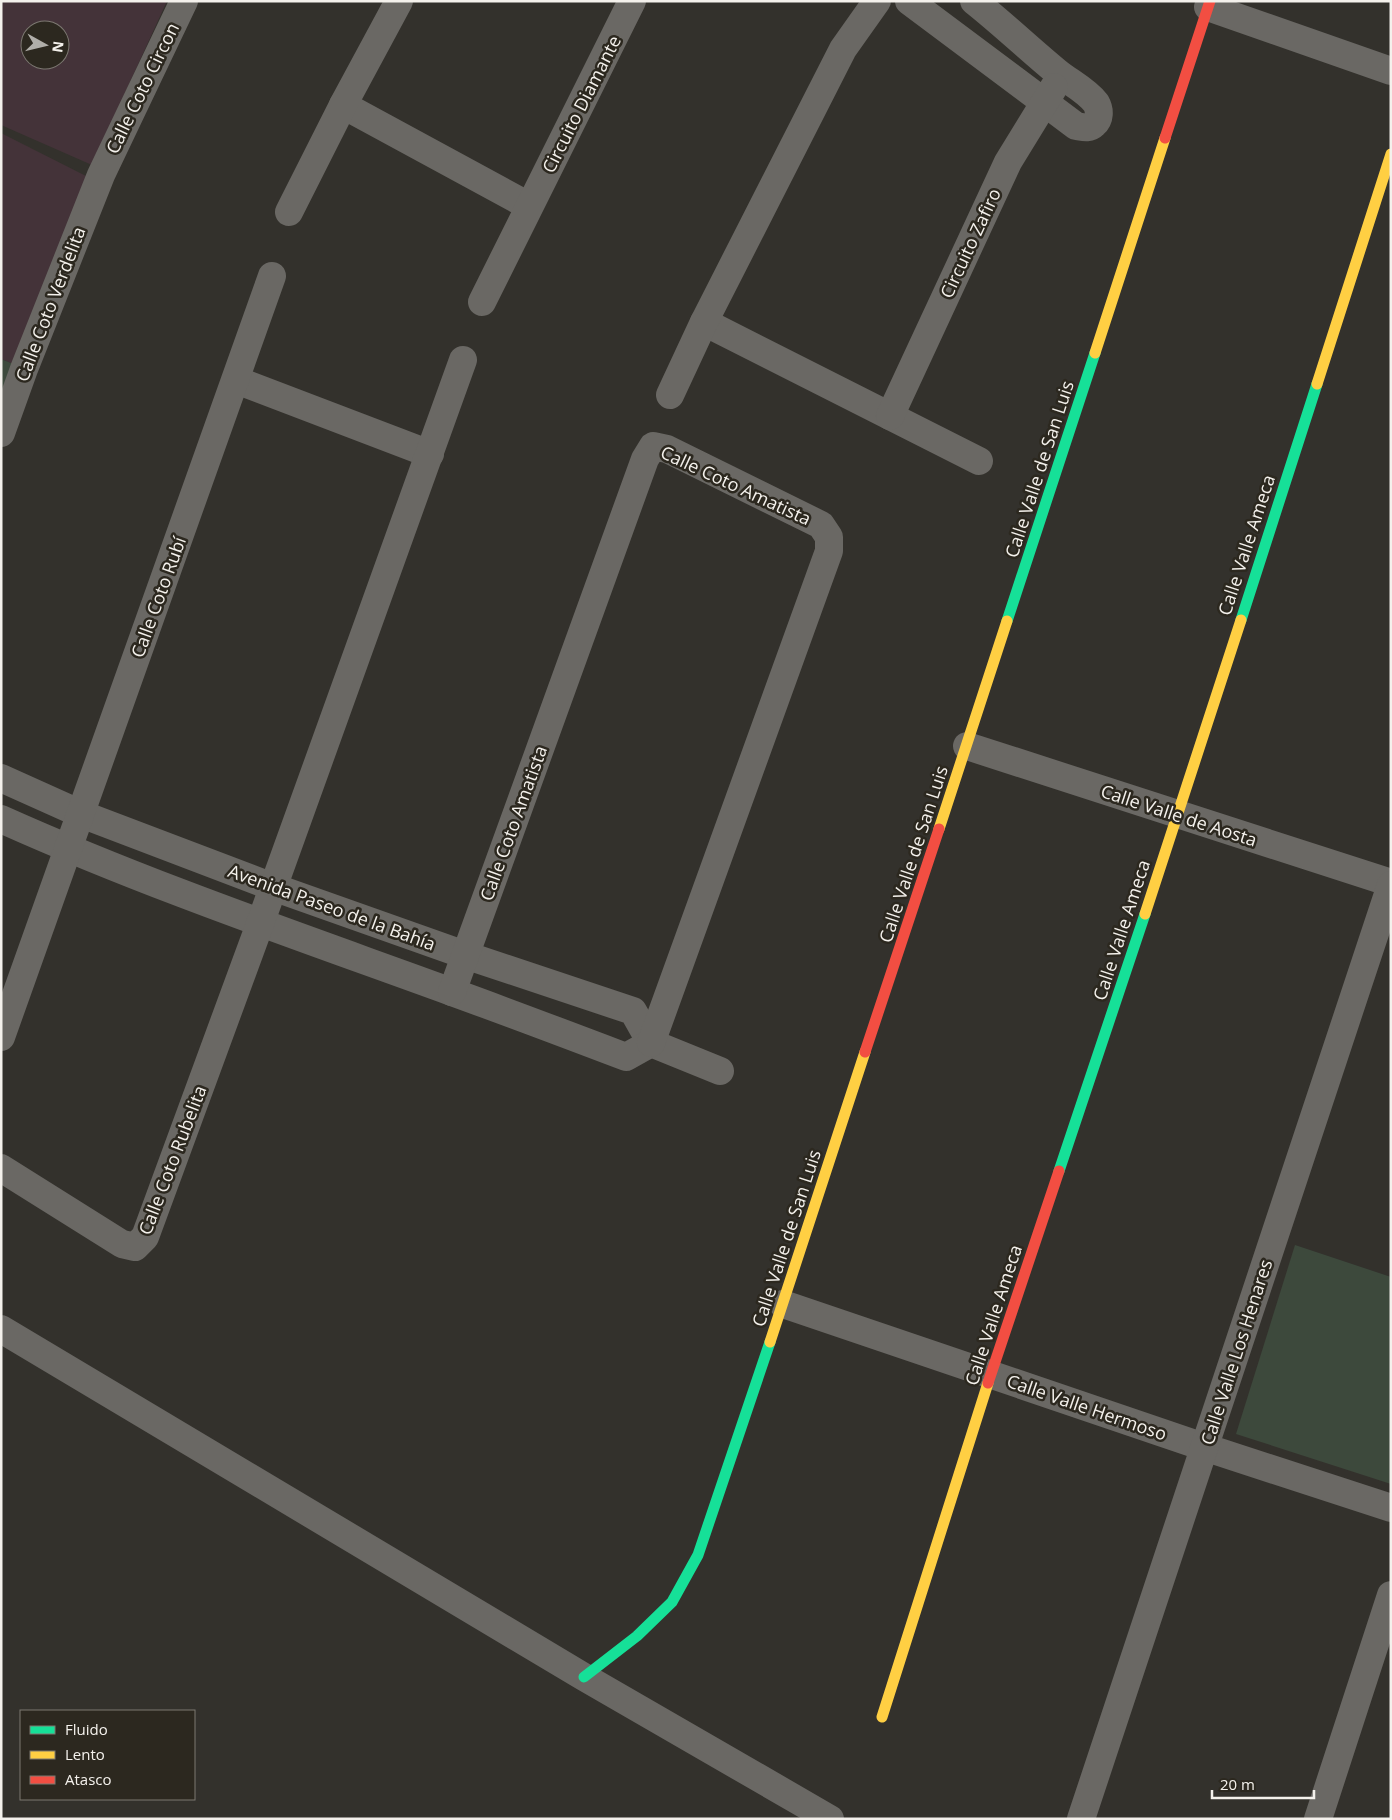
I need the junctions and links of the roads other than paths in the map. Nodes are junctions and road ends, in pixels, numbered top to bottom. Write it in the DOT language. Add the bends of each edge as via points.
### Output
graph roads {
  1 [pos="184,1"];
  2 [pos="399,1"];
  3 [pos="632,1"];
  4 [pos="877,1"];
  5 [pos="910,1"];
  6 [pos="984,4"];
  7 [pos="1209,4"];
  8 [pos="1391,71"];
  9 [pos="1062,76"];
  10 [pos="1043,102"];
  11 [pos="343,105"];
  12 [pos="1391,154"];
  13 [pos="101,176"];
  14 [pos="529,206"];
  15 [pos="289,212"];
  16 [pos="272,276"];
  17 [pos="482,302"];
  18 [pos="704,322"];
  19 [pos="463,360"];
  20 [pos="236,380"];
  21 [pos="670,394"];
  22 [pos="890,416"];
  23 [pos="1,433"];
  24 [pos="430,454"];
  25 [pos="979,461"];
  26 [pos="967,746"];
  27 [pos="1,778"];
  28 [pos="80,814"];
  29 [pos="1178,814"];
  30 [pos="1,819"];
  31 [pos="68,849"];
  32 [pos="1391,884"];
  33 [pos="274,886"];
  34 [pos="260,924"];
  35 [pos="465,955"];
  36 [pos="452,992"];
  37 [pos="1,1037"];
  38 [pos="651,1043"];
  39 [pos="720,1071"];
  40 [pos="1,1168"];
  41 [pos="783,1304"];
  42 [pos="1,1328"];
  43 [pos="991,1374"];
  44 [pos="1204,1447"];
  45 [pos="1391,1508"];
  46 [pos="1391,1595"];
  47 [pos="584,1676"];
  48 [pos="882,1717"];
  49 [pos="830,1819"];
  50 [pos="1081,1819"];
  51 [pos="1318,1819"];
  1 -- 13 [label="street, Calle Coto Circon"];
  2 -- 11 [label="street"];
  3 -- 14 [label="street, Circuito Diamante"];
  4 -- 18 [label="street" via="843,49"];
  5 -- 10 [label="street"];
  6 -- 9 [label="street"];
  7 -- 8 [label="street"];
  7 -- 26 [label="street, Calle Valle de San Luis"];
  9 -- 10 [label="street, Circuito Zafiro"];
  9 -- 10 [label="street" via="1090,97 1091,116 1076,126"];
  10 -- 22 [label="street, Circuito Zafiro" via="1008,162"];
  11 -- 14 [label="street"];
  11 -- 15 [label="street"];
  12 -- 29 [label="street, Calle Valle Ameca"];
  13 -- 23 [label="street, Calle Coto Verdelita"];
  14 -- 17 [label="street, Circuito Diamante"];
  16 -- 20 [label="street, Calle Coto Rubí"];
  18 -- 21 [label="street"];
  18 -- 22 [label="street"];
  19 -- 24 [label="street"];
  20 -- 24 [label="street"];
  20 -- 28 [label="street, Calle Coto Rubí"];
  22 -- 25 [label="street"];
  24 -- 33 [label="street"];
  26 -- 29 [label="street, Calle Valle de Aosta"];
  26 -- 41 [label="street, Calle Valle de San Luis"];
  27 -- 28 [label="street, Avenida Paseo de la Bahía"];
  28 -- 31 [label="street, Calle Coto Rubí"];
  28 -- 33 [label="street, Avenida Paseo de la Bahía"];
  29 -- 32 [label="street, Calle Valle de Aosta"];
  29 -- 43 [label="street, Calle Valle Ameca"];
  30 -- 31 [label="street"];
  31 -- 34 [label="street"];
  31 -- 37 [label="street"];
  32 -- 44 [label="street, Calle Valle Los Henares"];
  33 -- 34 [label="street"];
  33 -- 35 [label="street, Avenida Paseo de la Bahía"];
  34 -- 36 [label="street"];
  34 -- 40 [label="street, Calle Coto Rubelita" via="145,1237 135,1247 122,1244"];
  35 -- 36 [label="street, Calle Coto Amatista"];
  35 -- 38 [label="street, Avenida Paseo de la Bahía" via="633,1011"];
  35 -- 38 [label="street, Calle Coto Amatista" via="645,459 653,446 667,449 821,525 829,537 829,550"];
  36 -- 38 [label="street" via="626,1057"];
  38 -- 39 [label="street"];
  41 -- 43 [label="street, Calle Valle Hermoso"];
  41 -- 47 [label="street, Calle Valle de San Luis" via="698,1555 672,1602 637,1636"];
  42 -- 47 [label="street"];
  43 -- 44 [label="street, Calle Valle Hermoso"];
  43 -- 48 [label="street, Calle Valle Ameca"];
  44 -- 45 [label="street, Calle Valle Hermoso"];
  44 -- 50 [label="street, Calle Valle Los Henares"];
  46 -- 51 [label="street"];
  47 -- 49 [label="street"];
}
